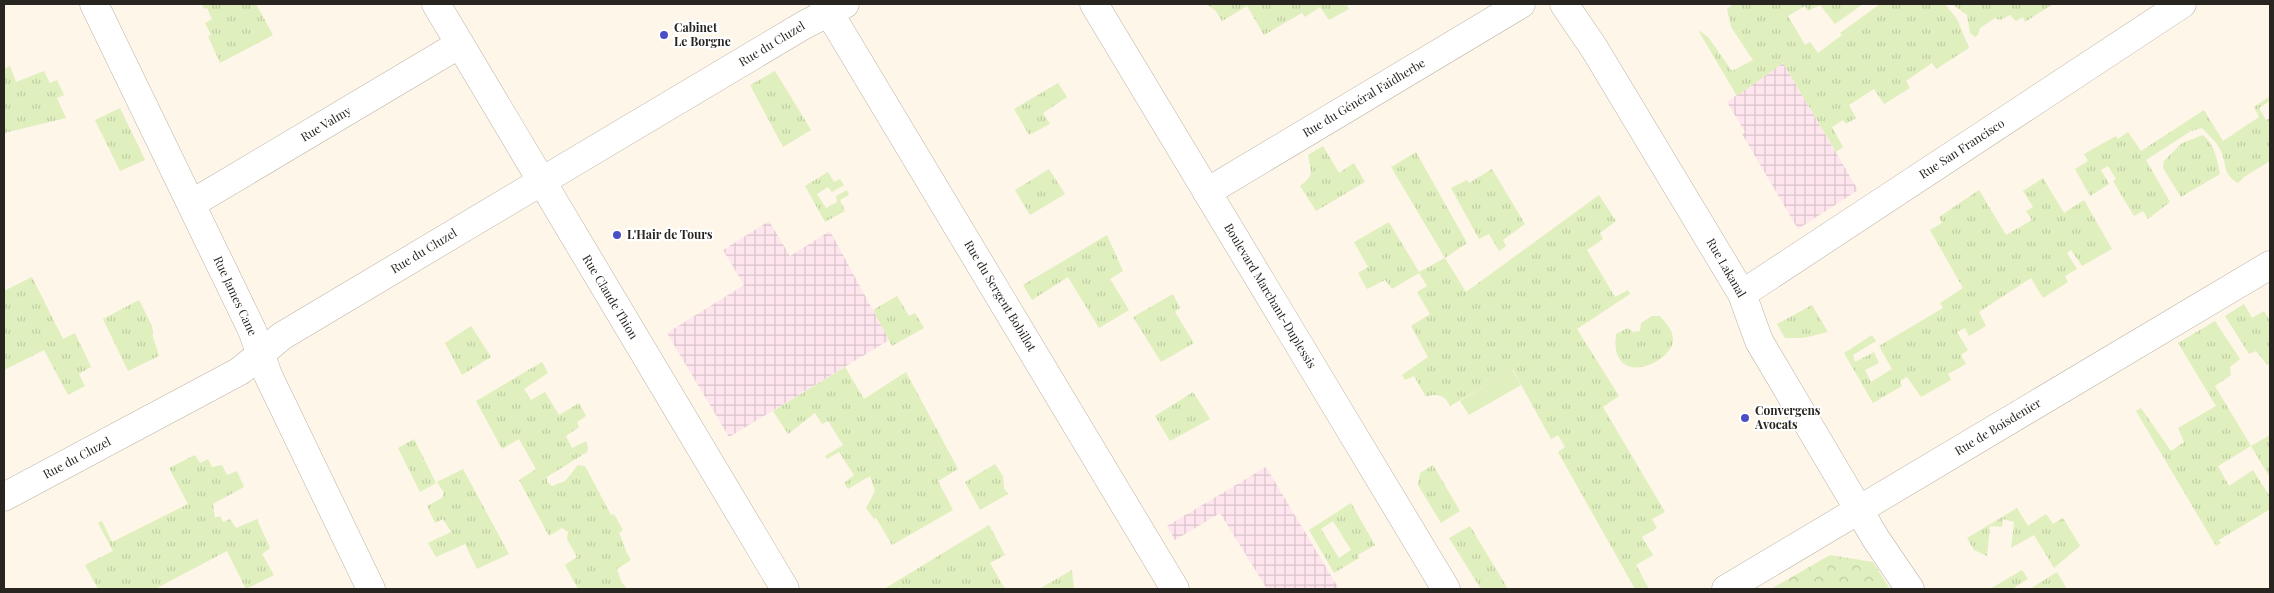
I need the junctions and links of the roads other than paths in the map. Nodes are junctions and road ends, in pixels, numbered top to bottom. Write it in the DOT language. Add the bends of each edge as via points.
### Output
graph roads {
  1 [pos="94,4"];
  2 [pos="436,4"];
  3 [pos="1094,4"];
  4 [pos="1521,4"];
  5 [pos="1564,4"];
  6 [pos="2182,4"];
  7 [pos="833,7"];
  8 [pos="460,44"];
  9 [pos="542,180"];
  10 [pos="1207,192"];
  11 [pos="191,204"];
  12 [pos="2270,265"];
  13 [pos="1742,294"];
  14 [pos="261,354"];
  15 [pos="4,497"];
  16 [pos="1860,510"];
  17 [pos="371,589"];
  18 [pos="785,589"];
  19 [pos="1175,589"];
  20 [pos="1446,589"];
  21 [pos="1726,589"];
  22 [pos="1910,589"];
  1 -- 11 [label="street, Rue James Cane"];
  2 -- 8 [label="street, Rue Claude Thion"];
  3 -- 10 [label="street, Boulevard Marchant-Duplessis"];
  4 -- 10 [label="street, Rue du Général Faidherbe"];
  5 -- 13 [label="street, Rue Lakanal" via="1594,48"];
  6 -- 13 [label="street, Rue San Francisco"];
  7 -- 9 [label="street, Rue du Cluzel"];
  7 -- 19 [label="street, Rue du Sergent Bobillot"];
  8 -- 9 [label="street, Rue Claude Thion"];
  8 -- 11 [label="street, Rue Valmy"];
  9 -- 14 [label="street, Rue du Cluzel" via="282,336"];
  9 -- 18 [label="street, Rue Claude Thion"];
  10 -- 20 [label="street, Boulevard Marchant-Duplessis"];
  11 -- 14 [label="street, Rue James Cane"];
  12 -- 16 [label="street, Rue de Boisdenier"];
  13 -- 16 [label="street, Rue Lakanal" via="1759,341"];
  14 -- 15 [label="street, Rue du Cluzel" via="240,371"];
  14 -- 17 [label="street, Rue James Cane" via="268,375"];
  16 -- 21 [label="street, Rue de Boisdenier"];
  16 -- 22 [label="street, Rue Lakanal"];
}
